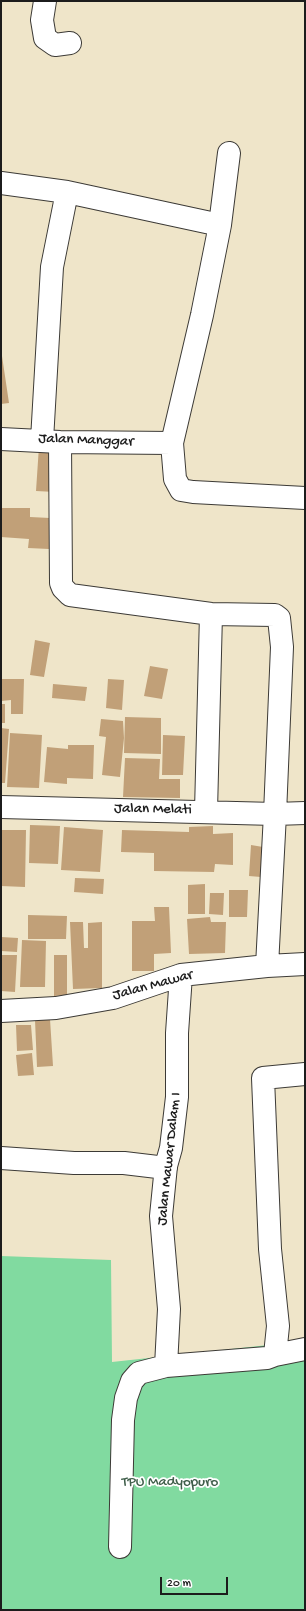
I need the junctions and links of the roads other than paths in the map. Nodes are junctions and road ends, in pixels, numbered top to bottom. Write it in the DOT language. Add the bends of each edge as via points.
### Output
graph roads {
  1 [pos="45,1"];
  2 [pos="70,43"];
  3 [pos="229,153"];
  4 [pos="1,183"];
  5 [pos="67,192"];
  6 [pos="220,225"];
  7 [pos="1,439"];
  8 [pos="51,441"];
  9 [pos="172,443"];
  10 [pos="305,498"];
  11 [pos="211,614"];
  12 [pos="1,807"];
  13 [pos="206,811"];
  14 [pos="305,813"];
  15 [pos="275,814"];
  16 [pos="305,964"];
  17 [pos="266,966"];
  18 [pos="180,975"];
  19 [pos="1,1010"];
  20 [pos="305,1074"];
  21 [pos="1,1158"];
  22 [pos="166,1168"];
  23 [pos="305,1349"];
  24 [pos="275,1355"];
  25 [pos="166,1366"];
  26 [pos="120,1547"];
  1 -- 2 [label="street" via="42,20 45,38 55,45"];
  3 -- 6 [label="street"];
  4 -- 5 [label="street"];
  5 -- 6 [label="street"];
  5 -- 8 [label="street" via="52,268"];
  6 -- 9 [label="street"];
  7 -- 8 [label="street, Jalan Manggar"];
  8 -- 9 [label="street, Jalan Manggar"];
  8 -- 11 [label="street" via="63,588 70,595"];
  9 -- 10 [label="street" via="175,480 182,490"];
  11 -- 13 [label="street"];
  11 -- 15 [label="street" via="275,615 279,618 282,647"];
  12 -- 13 [label="street, Jalan Melati"];
  13 -- 15 [label="street, Jalan Melati"];
  14 -- 15 [label="street, Jalan Melati"];
  15 -- 17 [label="street"];
  16 -- 17 [label="street, Jalan Mawar"];
  17 -- 18 [label="street, Jalan Mawar"];
  18 -- 19 [label="street, Jalan Mawar" via="113,998 56,1008"];
  18 -- 22 [label="street, Jalan Mawar Dalam I" via="177,1097"];
  20 -- 24 [label="street" via="263,1078 270,1249 278,1326"];
  21 -- 22 [label="street" via="74,1163 124,1163"];
  22 -- 25 [label="street, Jalan Mawar Dalam I" via="161,1216 169,1309"];
  23 -- 24 [label="street"];
  24 -- 25 [label="street" via="267,1358"];
  25 -- 26 [label="street" via="139,1373 132,1381 126,1398"];
}
